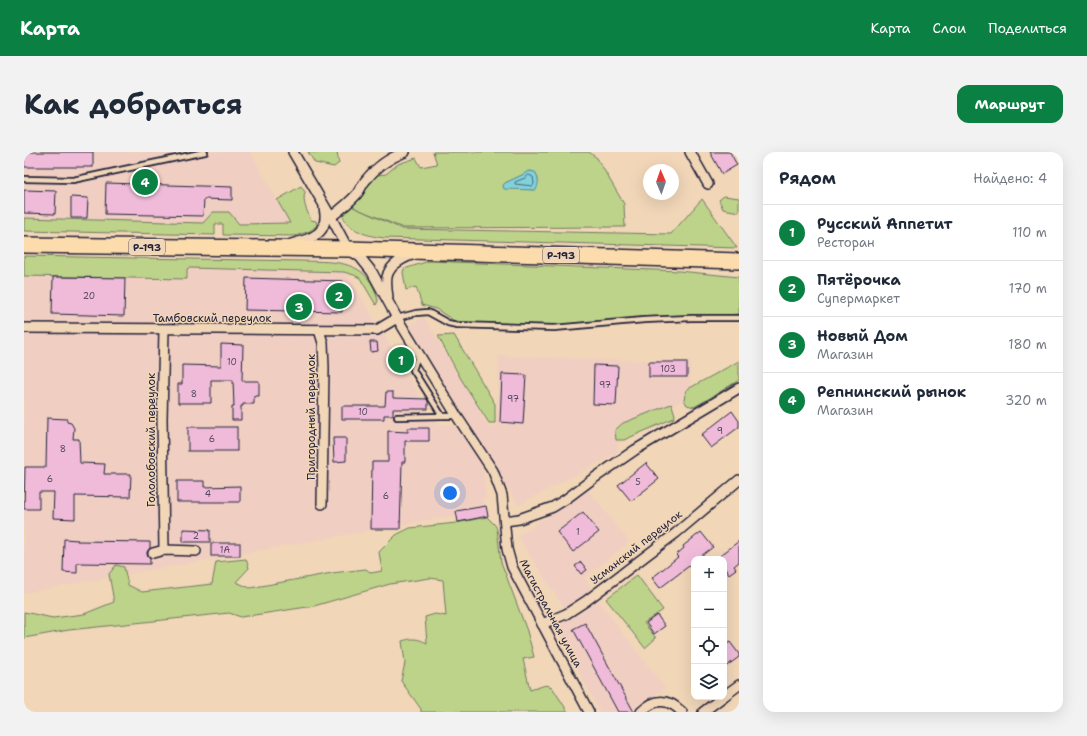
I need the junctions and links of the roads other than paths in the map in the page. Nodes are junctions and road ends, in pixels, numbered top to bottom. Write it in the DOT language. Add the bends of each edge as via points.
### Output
graph roads {
  1 [pos="205,152"];
  2 [pos="293,152"];
  3 [pos="405,152"];
  4 [pos="690,152"];
  5 [pos="24,179"];
  6 [pos="708,184"];
  7 [pos="318,194"];
  8 [pos="331,217"];
  9 [pos="24,245"];
  10 [pos="273,248"];
  11 [pos="348,249"];
  12 [pos="435,251"];
  13 [pos="739,261"];
  14 [pos="388,302"];
  15 [pos="397,318"];
  16 [pos="738,319"];
  17 [pos="24,328"];
  18 [pos="164,330"];
  19 [pos="319,330"];
  20 [pos="419,354"];
  21 [pos="739,388"];
  22 [pos="442,416"];
  23 [pos="457,416"];
  24 [pos="397,417"];
  25 [pos="739,480"];
  26 [pos="322,504"];
  27 [pos="505,521"];
  28 [pos="164,550"];
  29 [pos="196,551"];
  30 [pos="154,552"];
  31 [pos="542,624"];
  32 [pos="739,685"];
  33 [pos="727,695"];
  34 [pos="720,700"];
  35 [pos="679,709"];
  36 [pos="589,712"];
  37 [pos="641,712"];
  38 [pos="666,712"];
  39 [pos="703,712"];
  1 -- 5 [label="lane" via="73,180"];
  2 -- 7 [label="street"];
  3 -- 8 [label="street" via="385,162 373,172 358,193"];
  4 -- 6 [label="street"];
  7 -- 8 [label="street"];
  7 -- 10 [label="street" via="325,212 322,230 309,239"];
  8 -- 11 [label="street"];
  9 -- 10 [label="highway, Р-193"];
  10 -- 11 [label="highway, Р-193"];
  11 -- 12 [label="highway, Р-193"];
  11 -- 14 [label="street, Магистральная улица" via="366,264"];
  12 -- 13 [label="highway, Р-193"];
  12 -- 14 [label="street" via="406,257 392,268 386,280"];
  14 -- 15 [label="street, Магистральная улица"];
  15 -- 16 [label="lane" via="424,312 433,314 448,324 554,328 644,320"];
  15 -- 19 [label="street, Тамбовский переулок" via="377,330"];
  15 -- 20 [label="street, Магистральная улица"];
  17 -- 18 [label="street, Тамбовский переулок"];
  18 -- 19 [label="street, Тамбовский переулок"];
  18 -- 28 [label="street, Гололобовский переулок"];
  19 -- 26 [label="street, Пригородный переулок" via="323,343 324,368"];
  20 -- 22 [label="lane" via="413,370"];
  20 -- 23 [label="street, Магистральная улица"];
  21 -- 27 [label="street" via="635,450 553,507"];
  22 -- 23 [label="lane"];
  22 -- 24 [label="lane"];
  23 -- 27 [label="street, Магистральная улица" via="493,471 502,495"];
  25 -- 31 [label="street, Усманский переулок" via="676,533 586,601 566,614"];
  27 -- 31 [label="street, Магистральная улица" via="507,549 512,567"];
  28 -- 29 [label="street"];
  28 -- 30 [label="street"];
  31 -- 36 [label="street, Магистральная улица"];
  32 -- 33 [label="street"];
  34 -- 39 [label="street"];
  35 -- 37 [label="street" via="664,702 654,702"];
  35 -- 38 [label="street"];
}
